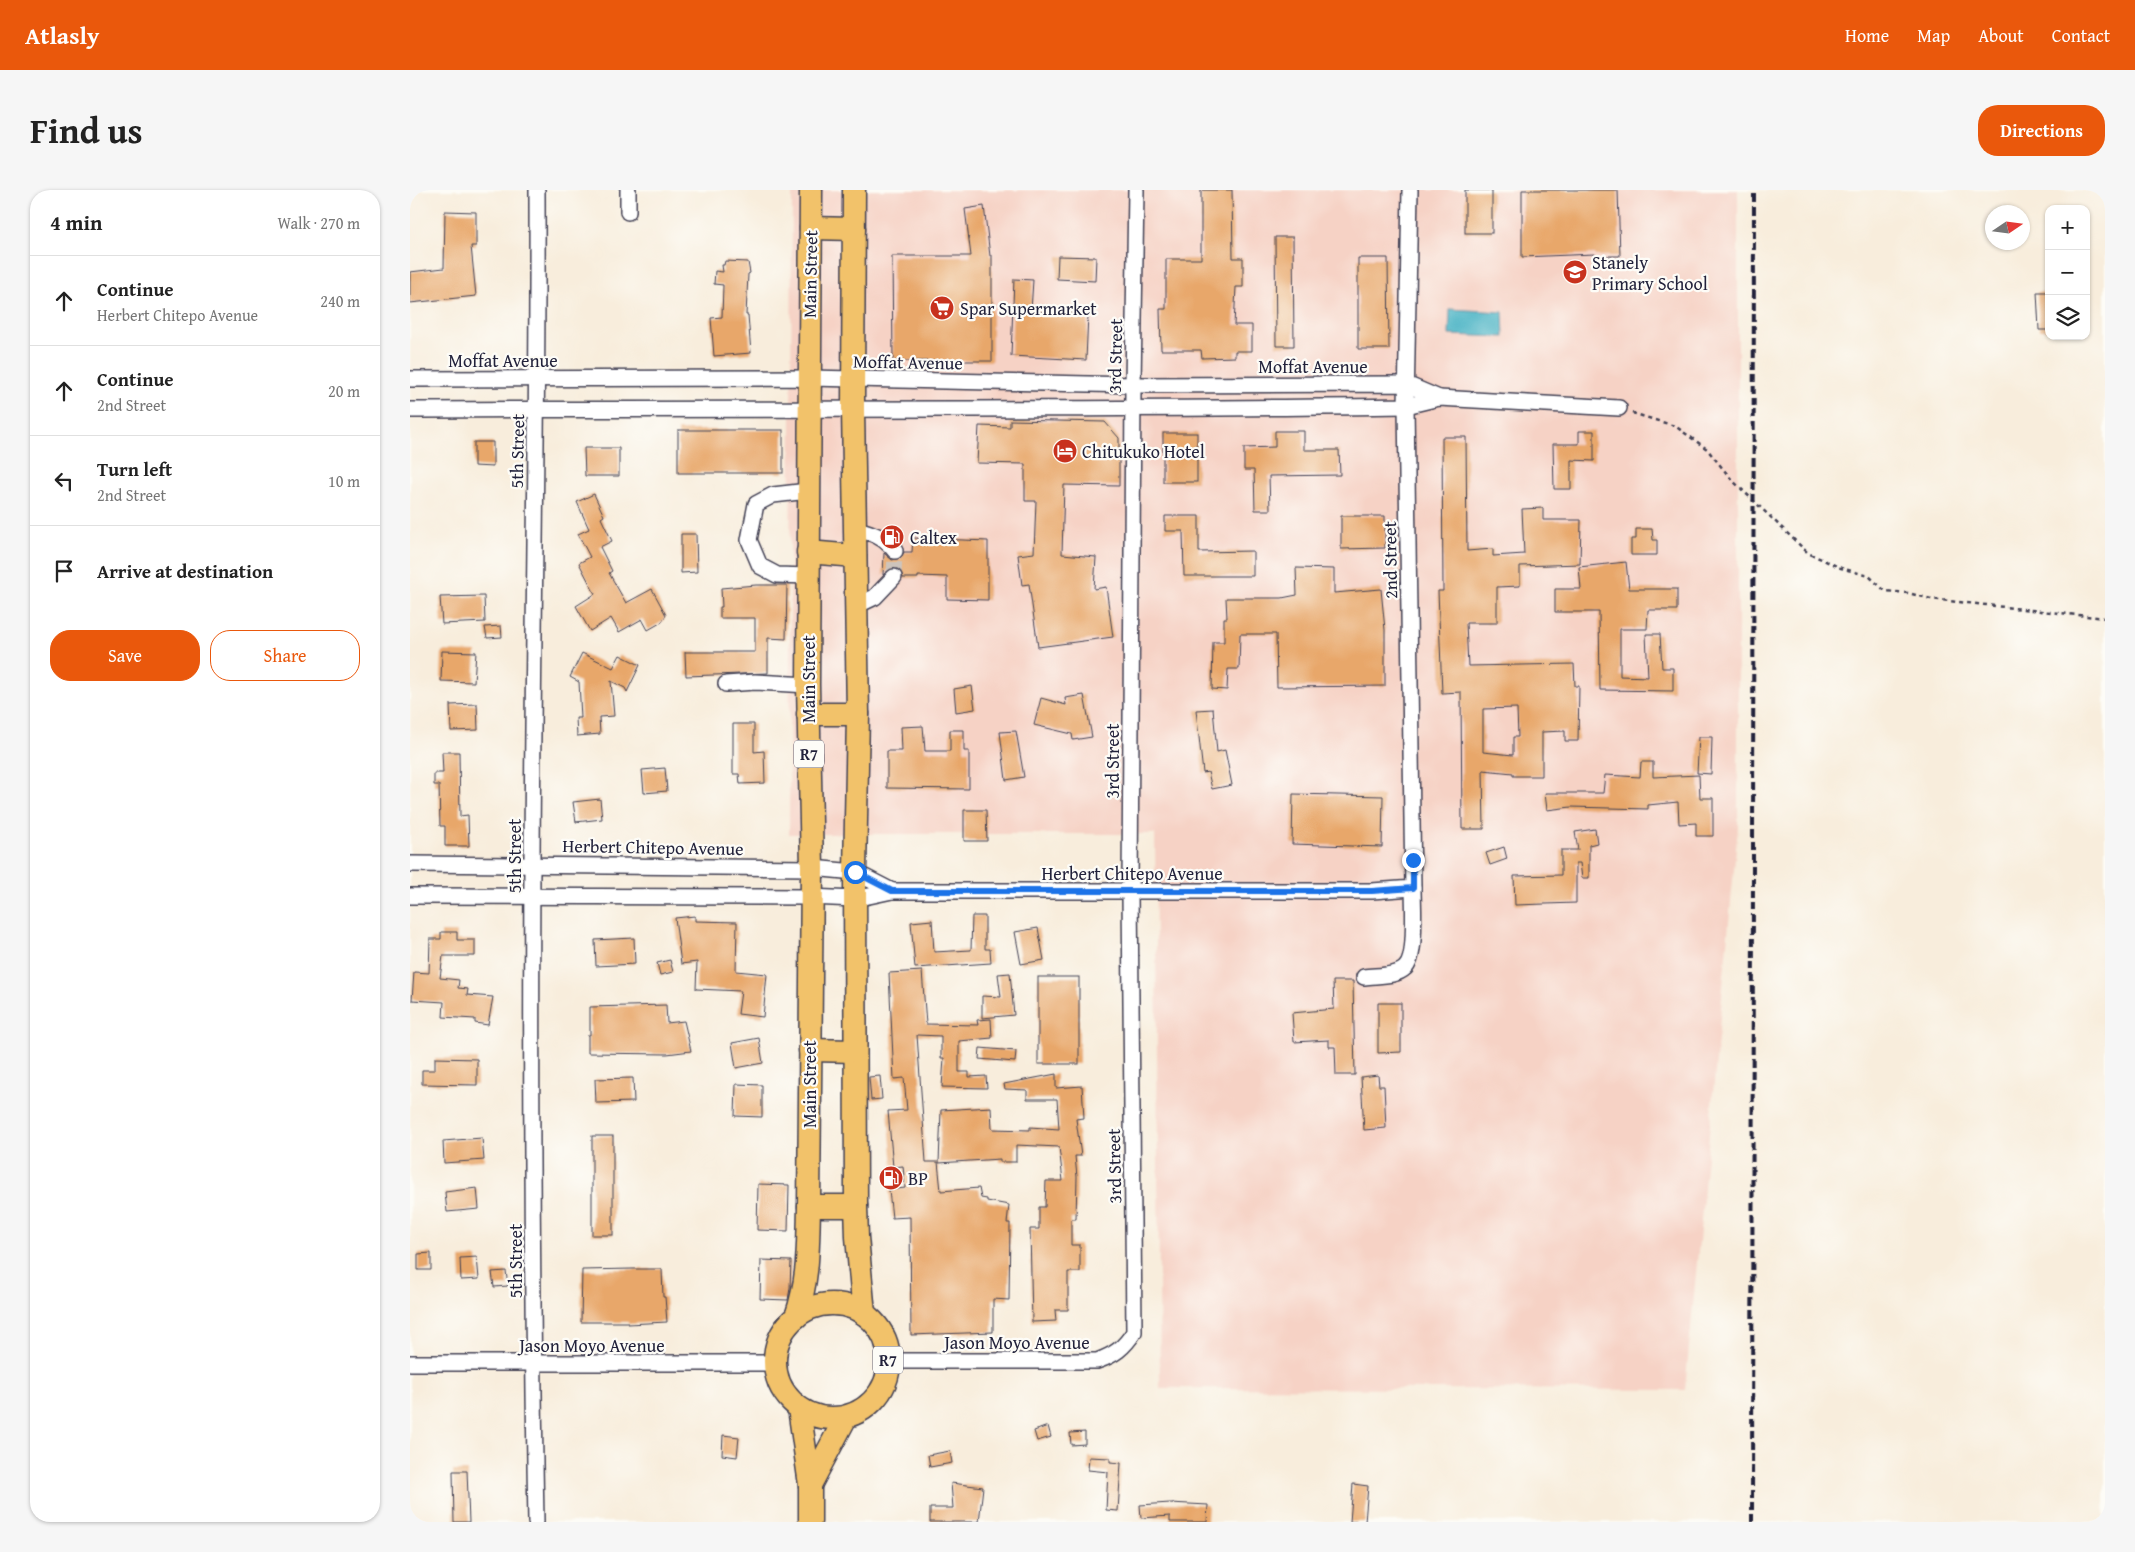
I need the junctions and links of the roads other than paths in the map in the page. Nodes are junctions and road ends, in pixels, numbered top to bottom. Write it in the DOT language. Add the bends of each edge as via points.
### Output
graph roads {
  1 [pos="537,190"];
  2 [pos="628,190"];
  3 [pos="811,190"];
  4 [pos="854,190"];
  5 [pos="1136,190"];
  6 [pos="1410,190"];
  7 [pos="628,212"];
  8 [pos="811,228"];
  9 [pos="854,229"];
  10 [pos="538,378"];
  11 [pos="809,378"];
  12 [pos="410,379"];
  13 [pos="855,380"];
  14 [pos="1406,384"];
  15 [pos="1133,385"];
  16 [pos="1439,398"];
  17 [pos="1406,406"];
  18 [pos="809,408"];
  19 [pos="853,408"];
  20 [pos="1619,408"];
  21 [pos="536,409"];
  22 [pos="410,410"];
  23 [pos="1133,410"];
  24 [pos="808,491"];
  25 [pos="856,529"];
  26 [pos="895,551"];
  27 [pos="808,552"];
  28 [pos="856,556"];
  29 [pos="808,576"];
  30 [pos="894,577"];
  31 [pos="856,606"];
  32 [pos="726,684"];
  33 [pos="808,685"];
  34 [pos="808,714"];
  35 [pos="858,714"];
  36 [pos="410,864"];
  37 [pos="532,864"];
  38 [pos="812,868"];
  39 [pos="855,872"];
  40 [pos="1413,888"];
  41 [pos="892,891"];
  42 [pos="1130,892"];
  43 [pos="410,896"];
  44 [pos="810,897"];
  45 [pos="532,898"];
  46 [pos="855,899"];
  47 [pos="1364,976"];
  48 [pos="810,1050"];
  49 [pos="855,1051"];
  50 [pos="809,1206"];
  51 [pos="856,1206"];
  52 [pos="864,1314"];
  53 [pos="796,1317"];
  54 [pos="1134,1332"];
  55 [pos="889,1361"];
  56 [pos="775,1363"];
  57 [pos="410,1364"];
  58 [pos="534,1364"];
  59 [pos="799,1408"];
  60 [pos="846,1417"];
  61 [pos="810,1485"];
  62 [pos="536,1522"];
  63 [pos="810,1522"];
  1 -- 10 [label="street, 5th Street"];
  2 -- 7 [label="street"];
  3 -- 8 [label="highway, Main Street / R7"];
  4 -- 9 [label="highway"];
  5 -- 15 [label="street, 3rd Street"];
  6 -- 14 [label="street, 2nd Street"];
  8 -- 9 [label="highway"];
  8 -- 11 [label="highway, Main Street / R7"];
  9 -- 13 [label="highway"];
  10 -- 11 [label="street, Moffat Avenue"];
  10 -- 12 [label="street, Moffat Avenue"];
  10 -- 21 [label="street, 5th Street"];
  11 -- 13 [label="street, Moffat Avenue"];
  11 -- 18 [label="highway, Main Street / R7"];
  13 -- 15 [label="street, Moffat Avenue"];
  13 -- 19 [label="highway"];
  14 -- 15 [label="street, Moffat Avenue"];
  14 -- 16 [label="street"];
  14 -- 17 [label="street, 2nd Street"];
  15 -- 23 [label="street, 3rd Street"];
  16 -- 17 [label="street"];
  16 -- 20 [label="street"];
  17 -- 23 [label="street"];
  17 -- 40 [label="street, 2nd Street"];
  18 -- 19 [label="street"];
  18 -- 21 [label="street"];
  18 -- 24 [label="highway, Main Street / R7"];
  19 -- 23 [label="street"];
  19 -- 25 [label="highway"];
  21 -- 22 [label="street"];
  21 -- 37 [label="street, 5th Street"];
  23 -- 42 [label="street, 3rd Street"];
  24 -- 27 [label="highway, Main Street / R7"];
  24 -- 29 [label="street" via="773,495 756,504 748,540 760,566 777,575"];
  25 -- 26 [label="street" via="876,534"];
  25 -- 28 [label="highway"];
  27 -- 28 [label="highway"];
  27 -- 29 [label="highway, Main Street / R7"];
  28 -- 31 [label="highway"];
  29 -- 33 [label="highway, Main Street / R7"];
  30 -- 31 [label="street" via="875,597"];
  31 -- 35 [label="highway"];
  32 -- 33 [label="street"];
  33 -- 34 [label="highway, Main Street / R7"];
  34 -- 35 [label="highway"];
  34 -- 38 [label="highway, Main Street / R7"];
  35 -- 39 [label="highway"];
  36 -- 37 [label="street, Herbert Chitepo Avenue"];
  37 -- 38 [label="street, Herbert Chitepo Avenue"];
  37 -- 45 [label="street, 5th Street"];
  38 -- 39 [label="street, Herbert Chitepo Avenue"];
  38 -- 44 [label="highway, Main Street / R7"];
  39 -- 41 [label="street, Herbert Chitepo Avenue"];
  39 -- 46 [label="highway"];
  40 -- 42 [label="street, Herbert Chitepo Avenue"];
  40 -- 47 [label="street, 2nd Street" via="1412,956 1405,968 1390,974"];
  41 -- 42 [label="street, Herbert Chitepo Avenue"];
  41 -- 46 [label="street, Herbert Chitepo Avenue"];
  42 -- 54 [label="street, 3rd Street"];
  43 -- 45 [label="street, Herbert Chitepo Avenue"];
  44 -- 45 [label="street, Herbert Chitepo Avenue"];
  44 -- 46 [label="street, Herbert Chitepo Avenue"];
  44 -- 48 [label="highway, Main Street / R7"];
  45 -- 58 [label="street, 5th Street"];
  46 -- 49 [label="highway"];
  48 -- 49 [label="highway"];
  48 -- 50 [label="highway, Main Street / R7"];
  49 -- 51 [label="highway"];
  50 -- 51 [label="highway"];
  50 -- 53 [label="highway, Main Street / R7" via="805,1292"];
  51 -- 52 [label="highway"];
  52 -- 53 [label="highway, Main Street / R7" via="830,1304 812,1308"];
  52 -- 55 [label="highway, Main Street / R7" via="886,1343"];
  53 -- 56 [label="highway, Main Street / R7" via="784,1330 777,1345"];
  54 -- 55 [label="street, Jason Moyo Avenue" via="1113,1356 1097,1361"];
  55 -- 60 [label="highway, Main Street / R7" via="886,1380 877,1396 863,1409"];
  56 -- 58 [label="street, Jason Moyo Avenue"];
  56 -- 59 [label="highway, Main Street / R7" via="778,1380 786,1396"];
  57 -- 58 [label="street, Jason Moyo Avenue"];
  58 -- 62 [label="street, 5th Street"];
  59 -- 60 [label="highway, Main Street / R7" via="813,1415"];
  59 -- 61 [label="highway"];
  60 -- 61 [label="highway"];
  61 -- 63 [label="highway"];
}
